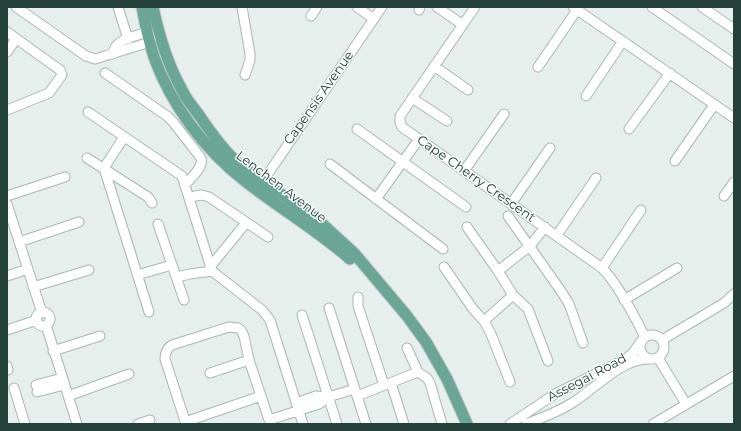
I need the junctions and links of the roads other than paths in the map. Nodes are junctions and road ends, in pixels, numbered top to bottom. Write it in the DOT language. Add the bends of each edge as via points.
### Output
graph roads {
  1 [pos="16,7"];
  2 [pos="118,7"];
  3 [pos="142,7"];
  4 [pos="242,7"];
  5 [pos="317,7"];
  6 [pos="357,7"];
  7 [pos="382,7"];
  8 [pos="437,7"];
  9 [pos="475,7"];
  10 [pos="652,7"];
  11 [pos="702,7"];
  12 [pos="575,8"];
  13 [pos="154,12"];
  14 [pos="311,16"];
  15 [pos="374,19"];
  16 [pos="463,25"];
  17 [pos="734,29"];
  18 [pos="7,32"];
  19 [pos="150,37"];
  20 [pos="16,39"];
  21 [pos="128,39"];
  22 [pos="623,41"];
  23 [pos="164,48"];
  24 [pos="7,52"];
  25 [pos="113,54"];
  26 [pos="435,64"];
  27 [pos="734,64"];
  28 [pos="538,67"];
  29 [pos="105,73"];
  30 [pos="670,73"];
  31 [pos="245,75"];
  32 [pos="461,80"];
  33 [pos="468,90"];
  34 [pos="586,96"];
  35 [pos="412,98"];
  36 [pos="714,105"];
  37 [pos="7,110"];
  38 [pos="88,112"];
  39 [pos="504,114"];
  40 [pos="734,118"];
  41 [pos="447,121"];
  42 [pos="357,129"];
  43 [pos="629,129"];
  44 [pos="124,137"];
  45 [pos="419,139"];
  46 [pos="550,148"];
  47 [pos="87,158"];
  48 [pos="675,161"];
  49 [pos="403,162"];
  50 [pos="330,164"];
  51 [pos="104,168"];
  52 [pos="464,171"];
  53 [pos="65,177"];
  54 [pos="596,178"];
  55 [pos="734,182"];
  56 [pos="185,185"];
  57 [pos="260,185"];
  58 [pos="7,196"];
  59 [pos="724,196"];
  60 [pos="189,197"];
  61 [pos="376,199"];
  62 [pos="152,203"];
  63 [pos="7,204"];
  64 [pos="511,204"];
  65 [pos="466,206"];
  66 [pos="641,210"];
  67 [pos="9,216"];
  68 [pos="508,216"];
  69 [pos="79,222"];
  70 [pos="246,223"];
  71 [pos="158,224"];
  72 [pos="467,227"];
  73 [pos="545,227"];
  74 [pos="557,235"];
  75 [pos="268,237"];
  76 [pos="19,242"];
  77 [pos="530,246"];
  78 [pos="443,249"];
  79 [pos="172,265"];
  80 [pos="27,266"];
  81 [pos="444,267"];
  82 [pos="602,268"];
  83 [pos="677,268"];
  84 [pos="211,269"];
  85 [pos="7,270"];
  86 [pos="89,270"];
  87 [pos="498,271"];
  88 [pos="137,275"];
  89 [pos="7,276"];
  90 [pos="177,277"];
  91 [pos="34,287"];
  92 [pos="734,294"];
  93 [pos="513,295"];
  94 [pos="358,297"];
  95 [pos="184,300"];
  96 [pos="624,300"];
  97 [pos="329,308"];
  98 [pos="149,312"];
  99 [pos="302,315"];
  100 [pos="39,316"];
  101 [pos="484,321"];
  102 [pos="7,330"];
  103 [pos="100,336"];
  104 [pos="643,339"];
  105 [pos="662,340"];
  106 [pos="583,343"];
  107 [pos="406,348"];
  108 [pos="54,351"];
  109 [pos="653,358"];
  110 [pos="249,360"];
  111 [pos="548,361"];
  112 [pos="418,372"];
  113 [pos="210,373"];
  114 [pos="129,374"];
  115 [pos="734,376"];
  116 [pos="63,381"];
  117 [pos="510,382"];
  118 [pos="388,384"];
  119 [pos="14,388"];
  120 [pos="36,389"];
  121 [pos="356,392"];
  122 [pos="555,394"];
  123 [pos="68,396"];
  124 [pos="261,396"];
  125 [pos="328,397"];
  126 [pos="686,404"];
  127 [pos="297,407"];
  128 [pos="563,408"];
  129 [pos="150,420"];
  130 [pos="270,422"];
  131 [pos="185,423"];
  132 [pos="25,424"];
  133 [pos="77,424"];
  134 [pos="138,424"];
  135 [pos="303,424"];
  136 [pos="337,424"];
  137 [pos="366,424"];
  138 [pos="404,424"];
  139 [pos="442,424"];
  140 [pos="467,424"];
  141 [pos="510,424"];
  142 [pos="526,424"];
  143 [pos="652,424"];
  1 -- 25 [label="street" via="86,56 95,59"];
  2 -- 21 [label="street"];
  3 -- 19 [label="main road, Lenchen Avenue"];
  4 -- 31 [label="street" via="250,56"];
  5 -- 14 [label="street"];
  6 -- 15 [label="street"];
  7 -- 15 [label="street, Capensis Avenue"];
  8 -- 16 [label="street"];
  9 -- 16 [label="street, Cape Cherry Crescent"];
  10 -- 27 [label="street"];
  11 -- 17 [label="street"];
  12 -- 22 [label="street"];
  12 -- 28 [label="street"];
  13 -- 19 [label="street"];
  13 -- 23 [label="main road, Lenchen Avenue"];
  15 -- 57 [label="street, Capensis Avenue"];
  16 -- 26 [label="street, Cape Cherry Crescent"];
  18 -- 20 [label="street"];
  19 -- 21 [label="street"];
  19 -- 23 [label="street"];
  19 -- 25 [label="street"];
  19 -- 57 [label="main road, Lenchen Avenue" via="155,58 168,88 191,124 218,156 244,180"];
  20 -- 24 [label="street"];
  20 -- 37 [label="street" via="60,70 62,75 49,93"];
  21 -- 25 [label="street" via="118,43"];
  22 -- 30 [label="street"];
  22 -- 34 [label="street"];
  23 -- 57 [label="main road, Lenchen Avenue" via="182,92 214,138"];
  26 -- 32 [label="street"];
  26 -- 33 [label="street"];
  26 -- 35 [label="street, Cape Cherry Crescent"];
  29 -- 56 [label="street" via="167,116 201,158 201,165"];
  30 -- 36 [label="street"];
  30 -- 43 [label="street"];
  35 -- 41 [label="street"];
  35 -- 45 [label="street, Cape Cherry Crescent" via="400,116 400,122 403,128"];
  36 -- 40 [label="street"];
  36 -- 48 [label="street"];
  38 -- 44 [label="street"];
  39 -- 52 [label="street"];
  42 -- 49 [label="street"];
  44 -- 51 [label="street"];
  44 -- 56 [label="street" via="179,174"];
  45 -- 49 [label="street"];
  45 -- 52 [label="street, Cape Cherry Crescent"];
  46 -- 64 [label="street"];
  47 -- 51 [label="street"];
  49 -- 61 [label="street"];
  49 -- 65 [label="street"];
  50 -- 61 [label="street"];
  51 -- 62 [label="street" via="148,197"];
  51 -- 88 [label="street"];
  52 -- 64 [label="street, Cape Cherry Crescent"];
  53 -- 58 [label="street"];
  54 -- 74 [label="street"];
  55 -- 59 [label="street"];
  56 -- 60 [label="street"];
  57 -- 140 [label="main road, Lenchen Avenue" via="384,288 434,356 448,379"];
  60 -- 70 [label="street" via="209,197"];
  60 -- 84 [label="street"];
  61 -- 78 [label="street"];
  63 -- 67 [label="street"];
  64 -- 73 [label="street, Cape Cherry Crescent"];
  66 -- 82 [label="street"];
  67 -- 76 [label="street"];
  68 -- 77 [label="street"];
  69 -- 76 [label="street"];
  70 -- 75 [label="street"];
  70 -- 84 [label="street"];
  71 -- 79 [label="street"];
  72 -- 87 [label="street"];
  73 -- 74 [label="street, Cape Cherry Crescent"];
  73 -- 77 [label="street"];
  74 -- 82 [label="street, Cape Cherry Crescent"];
  76 -- 80 [label="street"];
  77 -- 87 [label="street"];
  77 -- 106 [label="street" via="569,304"];
  79 -- 88 [label="street"];
  79 -- 90 [label="street"];
  80 -- 85 [label="street"];
  80 -- 89 [label="street"];
  80 -- 91 [label="street"];
  81 -- 101 [label="street"];
  82 -- 96 [label="street, Cape Cherry Crescent"];
  83 -- 96 [label="street"];
  84 -- 90 [label="street"];
  84 -- 127 [label="street" via="262,310 270,320"];
  86 -- 91 [label="street"];
  87 -- 93 [label="street"];
  88 -- 98 [label="street"];
  90 -- 95 [label="street"];
  91 -- 100 [label="street"];
  92 -- 105 [label="street" via="724,304"];
  93 -- 101 [label="street"];
  93 -- 111 [label="street" via="528,309"];
  94 -- 118 [label="street" via="358,306"];
  96 -- 104 [label="street, Cape Cherry Crescent"];
  97 -- 121 [label="street"];
  99 -- 125 [label="street"];
  100 -- 102 [label="street"];
  100 -- 108 [label="street" via="46,313 50,317 46,325"];
  101 -- 117 [label="street"];
  103 -- 108 [label="street"];
  104 -- 105 [label="street" via="654,335"];
  104 -- 109 [label="street" via="640,346 642,354"];
  104 -- 122 [label="street, Assegai Road" via="624,360"];
  105 -- 109 [label="street" via="663,351"];
  107 -- 112 [label="street"];
  108 -- 116 [label="street"];
  109 -- 126 [label="street"];
  109 -- 128 [label="street, Assegai Road" via="636,360 625,365"];
  110 -- 113 [label="street"];
  110 -- 124 [label="street"];
  110 -- 131 [label="street" via="242,333 235,327 168,348 165,359"];
  112 -- 118 [label="street"];
  112 -- 139 [label="street" via="430,383"];
  114 -- 123 [label="street"];
  115 -- 126 [label="street"];
  116 -- 120 [label="street"];
  116 -- 123 [label="street"];
  118 -- 121 [label="street"];
  118 -- 138 [label="street"];
  119 -- 132 [label="street"];
  121 -- 125 [label="street"];
  121 -- 137 [label="street"];
  122 -- 128 [label="street"];
  122 -- 141 [label="street, Assegai Road"];
  123 -- 133 [label="street"];
  124 -- 130 [label="street"];
  124 -- 131 [label="street"];
  125 -- 127 [label="street" via="319,404"];
  125 -- 136 [label="street"];
  126 -- 143 [label="street"];
  127 -- 130 [label="street"];
  127 -- 135 [label="street"];
  128 -- 142 [label="street, Assegai Road"];
  129 -- 134 [label="street"];
}
